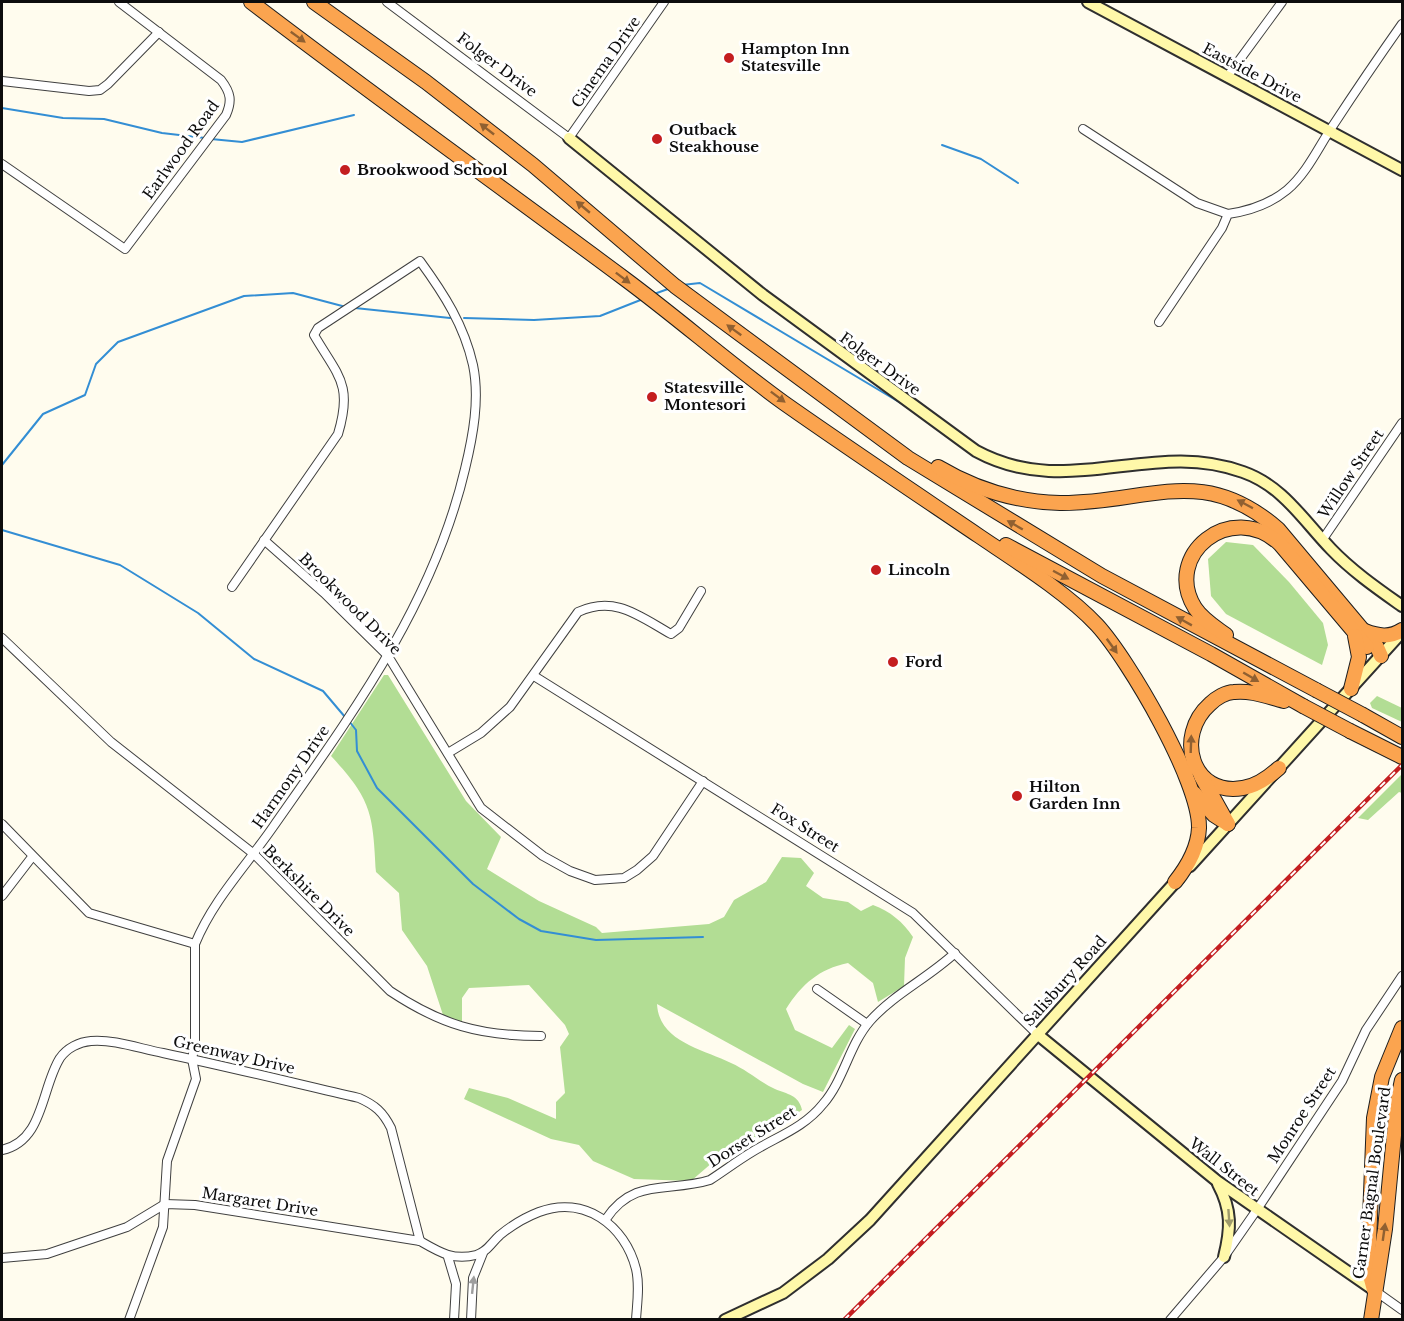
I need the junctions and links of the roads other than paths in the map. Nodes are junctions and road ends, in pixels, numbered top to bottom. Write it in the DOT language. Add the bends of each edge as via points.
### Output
graph roads {
  1 [pos="119,2"];
  2 [pos="251,2"];
  3 [pos="314,2"];
  4 [pos="387,2"];
  5 [pos="664,2"];
  6 [pos="1088,2"];
  7 [pos="1282,2"];
  8 [pos="1402,24"];
  9 [pos="159,32"];
  10 [pos="1227,76"];
  11 [pos="2,81"];
  12 [pos="1083,129"];
  13 [pos="1329,130"];
  14 [pos="569,138"];
  15 [pos="2,164"];
  16 [pos="1402,170"];
  17 [pos="1228,214"];
  18 [pos="1160,322"];
  19 [pos="767,354"];
  20 [pos="1402,423"];
  21 [pos="936,506"];
  22 [pos="1323,539"];
  23 [pos="264,540"];
  24 [pos="232,587"];
  25 [pos="701,591"];
  26 [pos="1402,606"];
  27 [pos="1402,631"];
  28 [pos="1359,633"];
  29 [pos="2,638"];
  30 [pos="388,656"];
  31 [pos="1381,656"];
  32 [pos="534,676"];
  33 [pos="1292,678"];
  34 [pos="1351,689"];
  35 [pos="1303,706"];
  36 [pos="1398,734"];
  37 [pos="448,753"];
  38 [pos="1402,757"];
  39 [pos="1279,768"];
  40 [pos="1198,770"];
  41 [pos="703,781"];
  42 [pos="1189,787"];
  43 [pos="2,824"];
  44 [pos="1228,824"];
  45 [pos="254,854"];
  46 [pos="32,857"];
  47 [pos="1175,882"];
  48 [pos="2,896"];
  49 [pos="195,944"];
  50 [pos="955,953"];
  51 [pos="1402,976"];
  52 [pos="817,989"];
  53 [pos="867,1024"];
  54 [pos="1402,1028"];
  55 [pos="1037,1034"];
  56 [pos="541,1036"];
  57 [pos="192,1059"];
  58 [pos="1402,1080"];
  59 [pos="2,1150"];
  60 [pos="1217,1181"];
  61 [pos="165,1204"];
  62 [pos="1256,1211"];
  63 [pos="606,1219"];
  64 [pos="420,1241"];
  65 [pos="483,1253"];
  66 [pos="448,1257"];
  67 [pos="1224,1257"];
  68 [pos="2,1258"];
  69 [pos="1374,1290"];
  70 [pos="1402,1310"];
  71 [pos="1172,1319"];
  72 [pos="129,1320"];
  73 [pos="454,1320"];
  74 [pos="471,1320"];
  75 [pos="636,1320"];
  76 [pos="725,1320"];
  77 [pos="1371,1320"];
  1 -- 9 [label="street, Earlwood Road"];
  2 -- 21 [label="highway, one-way" via="637,288 782,401"];
  19 -- 3 [label="highway, one-way" via="675,286 524,158"];
  4 -- 14 [label="street, Folger Drive"];
  5 -- 14 [label="street, Cinema Drive"];
  6 -- 10 [label="street, Eastside Drive"];
  7 -- 10 [label="street"];
  8 -- 13 [label="street"];
  9 -- 11 [label="street" via="100,90"];
  9 -- 15 [label="street, Earlwood Road" via="222,80 231,103 226,115 125,249"];
  10 -- 13 [label="street, Eastside Drive"];
  12 -- 17 [label="street" via="1197,202"];
  13 -- 16 [label="street, Eastside Drive"];
  13 -- 17 [label="street" via="1302,175 1286,190 1248,211"];
  14 -- 22 [label="street, Folger Drive" via="763,295 954,437 996,462 1042,473 1182,460 1218,464 1260,478 1276,489"];
  17 -- 18 [label="street"];
  28 -- 19 [label="highway, one-way" via="1278,529 1239,501 1193,489 1060,503 1019,499 980,489 932,464"];
  33 -- 19 [label="highway, one-way" via="1002,518 908,458"];
  20 -- 22 [label="street, Willow Street"];
  21 -- 35 [label="highway, one-way"];
  21 -- 42 [label="highway, one-way" via="1047,583 1097,625 1154,712"];
  22 -- 26 [label="street, Folger Drive"];
  23 -- 24 [label="street"];
  23 -- 30 [label="street, Brookwood Drive"];
  23 -- 30 [label="street, Harmony Drive" via="338,434 344,414 345,394 340,375 314,335 318,328 420,261 451,305 465,335 477,397 457,505 417,605"];
  25 -- 32 [label="street" via="679,628 671,634 610,604 578,612"];
  27 -- 28 [label="highway" via="1380,636"];
  27 -- 31 [label="street, Salisbury Road"];
  28 -- 31 [label="highway"];
  28 -- 33 [label="highway" via="1273,537 1248,526 1214,533 1201,543 1189,566 1188,592 1195,608 1206,621"];
  28 -- 34 [label="highway" via="1359,657"];
  29 -- 45 [label="street, Berkshire Drive" via="111,742"];
  30 -- 37 [label="street, Brookwood Drive"];
  30 -- 45 [label="street, Harmony Drive"];
  31 -- 34 [label="street, Salisbury Road"];
  32 -- 37 [label="street" via="496,720"];
  32 -- 41 [label="street, Fox Street"];
  33 -- 36 [label="highway, bridge"];
  34 -- 39 [label="street, Salisbury Road"];
  35 -- 38 [label="highway, bridge"];
  40 -- 35 [label="highway, one-way" via="1189,742 1202,711 1215,699 1232,692 1251,693"];
  37 -- 41 [label="street, Brookwood Drive" via="469,792 494,820 543,856 595,880 624,878 653,856"];
  39 -- 40 [label="highway" via="1264,780 1234,789 1216,784"];
  39 -- 44 [label="street, Salisbury Road"];
  40 -- 44 [label="highway"];
  41 -- 50 [label="street, Fox Street" via="890,897"];
  42 -- 44 [label="highway" via="1214,815"];
  42 -- 47 [label="highway" via="1196,807 1196,848"];
  43 -- 46 [label="street"];
  44 -- 47 [label="street, Salisbury Road"];
  45 -- 49 [label="street, Harmony Drive" via="216,903"];
  45 -- 56 [label="street, Berkshire Drive" via="367,969 416,1009 445,1023 476,1031"];
  46 -- 48 [label="street"];
  46 -- 49 [label="street" via="89,913"];
  47 -- 55 [label="street, Salisbury Road"];
  49 -- 57 [label="street, Harmony Drive"];
  50 -- 53 [label="street, Dorset Street"];
  50 -- 55 [label="street, Fox Street"];
  51 -- 62 [label="street, Monroe Street" via="1366,1030 1342,1081"];
  52 -- 53 [label="street"];
  53 -- 63 [label="street, Dorset Street" via="839,1083 805,1122 710,1180 633,1193"];
  54 -- 69 [label="highway, Garner Bagnal Boulevard" via="1383,1077 1374,1118 1368,1268"];
  55 -- 60 [label="street, Wall Street"];
  55 -- 76 [label="street, Salisbury Road" via="870,1220 828,1259 783,1293"];
  57 -- 59 [label="street, Greenway Drive" via="106,1042 75,1045 54,1070 31,1129 22,1140"];
  57 -- 61 [label="street, Harmony Drive" via="196,1079 167,1161"];
  57 -- 64 [label="street, Greenway Drive" via="373,1104 384,1114 390,1128"];
  69 -- 58 [label="highway, Garner Bagnal Boulevard, one-way"];
  60 -- 62 [label="street, Wall Street"];
  60 -- 67 [label="street, one-way" via="1231,1220"];
  61 -- 64 [label="street, Margaret Drive" via="195,1205"];
  61 -- 68 [label="street" via="127,1227 47,1254"];
  61 -- 72 [label="street, Harmony Drive" via="163,1227"];
  62 -- 67 [label="street, Monroe Street"];
  62 -- 69 [label="street, Wall Street"];
  63 -- 65 [label="street" via="575,1208 541,1211 500,1235"];
  63 -- 75 [label="street" via="620,1234 637,1271"];
  64 -- 66 [label="street, Margaret Drive"];
  65 -- 66 [label="street"];
  74 -- 65 [label="street, one-way" via="473,1278"];
  66 -- 73 [label="street" via="456,1284"];
  67 -- 71 [label="street, Monroe Street"];
  69 -- 70 [label="street, Wall Street"];
  69 -- 77 [label="highway, Garner Bagnal Boulevard"];
}
